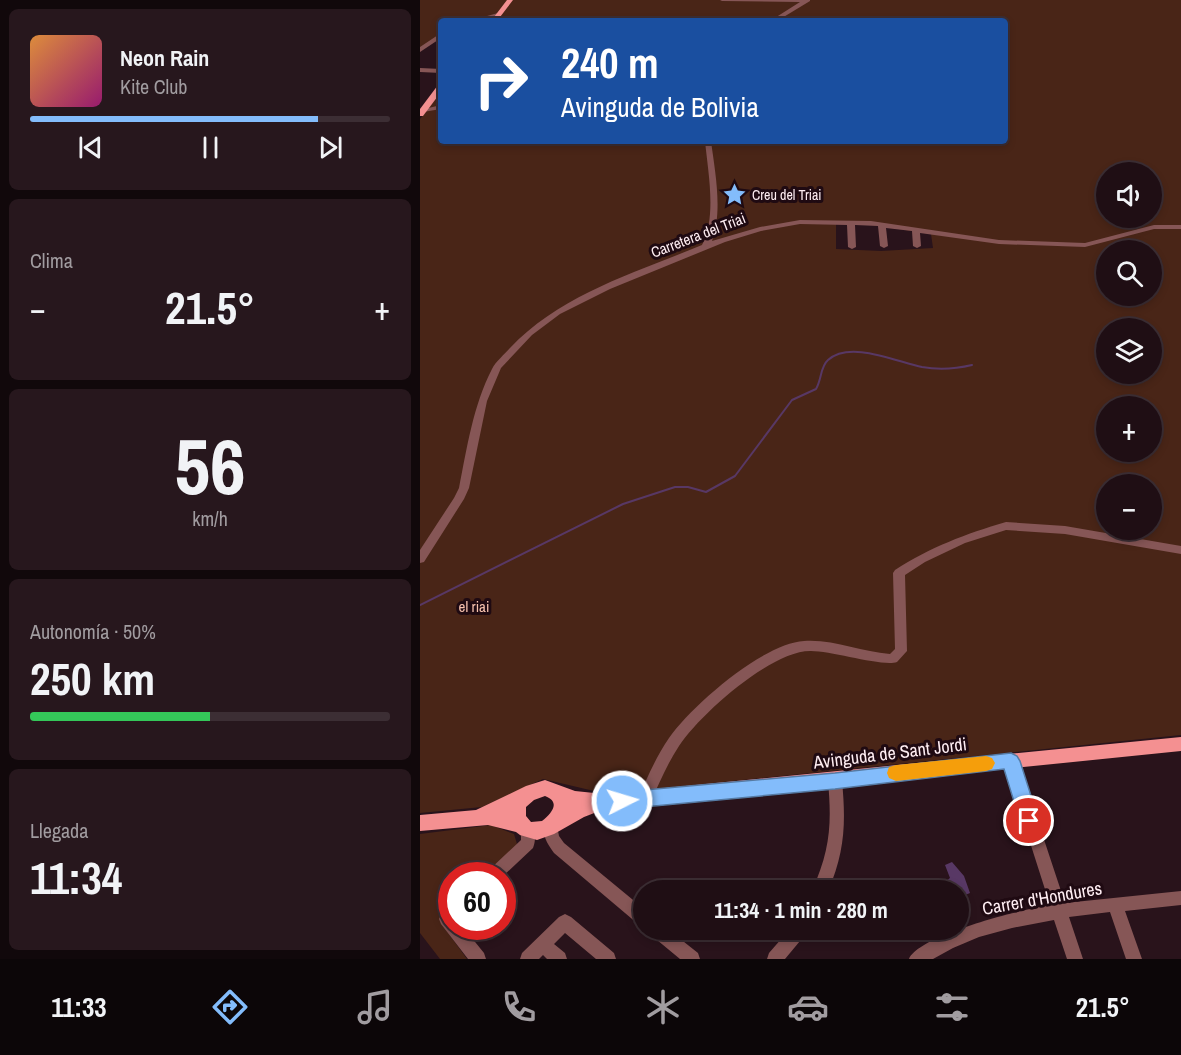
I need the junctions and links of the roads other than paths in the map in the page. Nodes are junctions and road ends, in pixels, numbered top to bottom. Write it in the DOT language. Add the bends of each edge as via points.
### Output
graph roads {
  1 [pos="510,0"];
  2 [pos="722,0"];
  3 [pos="809,0"];
  4 [pos="496,18"];
  5 [pos="778,18"];
  6 [pos="438,37"];
  7 [pos="420,50"];
  8 [pos="420,70"];
  9 [pos="438,71"];
  10 [pos="438,91"];
  11 [pos="438,108"];
  12 [pos="421,112"];
  13 [pos="708,144"];
  14 [pos="851,223"];
  15 [pos="882,225"];
  16 [pos="1181,226"];
  17 [pos="916,230"];
  18 [pos="884,246"];
  19 [pos="917,246"];
  20 [pos="852,247"];
  21 [pos="705,248"];
  22 [pos="1181,550"];
  23 [pos="420,559"];
  24 [pos="1181,744"];
  25 [pos="1011,761"];
  26 [pos="835,781"];
  27 [pos="552,790"];
  28 [pos="527,794"];
  29 [pos="645,799"];
  30 [pos="604,802"];
  31 [pos="470,818"];
  32 [pos="420,823"];
  33 [pos="553,825"];
  34 [pos="521,826"];
  35 [pos="508,862"];
  36 [pos="825,880"];
  37 [pos="1181,898"];
  38 [pos="1114,905"];
  39 [pos="633,910"];
  40 [pos="1060,912"];
  41 [pos="464,940"];
  42 [pos="669,940"];
  43 [pos="791,940"];
  44 [pos="543,944"];
  45 [pos="478,959"];
  46 [pos="528,959"];
  47 [pos="559,959"];
  48 [pos="608,959"];
  49 [pos="692,959"];
  50 [pos="775,959"];
  51 [pos="917,959"];
  52 [pos="1074,959"];
  53 [pos="1134,959"];
  1 -- 4 [label="main road"];
  2 -- 3 [label="street"];
  3 -- 5 [label="street"];
  6 -- 7 [label="street"];
  8 -- 9 [label="street"];
  10 -- 12 [label="main road"];
  11 -- 12 [label="street"];
  13 -- 21 [label="street" via="714,197"];
  14 -- 15 [label="street, Carretera del Triai"];
  14 -- 20 [label="street"];
  14 -- 21 [label="street, Carretera del Triai" via="800,222 760,228"];
  15 -- 17 [label="street, Carretera del Triai"];
  15 -- 18 [label="street"];
  16 -- 17 [label="street, Carretera del Triai" via="1154,227 1084,246 1013,243"];
  17 -- 19 [label="street"];
  21 -- 23 [label="street, Carretera del Triai" via="607,287 557,312 529,333 497,367 482,401 464,488"];
  22 -- 29 [label="street" via="1065,530 1006,526 921,558 899,573 897,581 902,619 898,656 887,659 802,646 782,652 716,698 680,734"];
  24 -- 25 [label="main road, Avinguda de Sant Jordi"];
  25 -- 26 [label="main road, Avinguda de Sant Jordi"];
  25 -- 40 [label="street"];
  26 -- 29 [label="main road, Avinguda de Sant Jordi"];
  26 -- 36 [label="street" via="838,829 835,856"];
  27 -- 28 [label="main road"];
  27 -- 30 [label="main road, Avinguda de Sant Jordi" via="575,799"];
  27 -- 33 [label="main road" via="564,806"];
  28 -- 31 [label="main road"];
  28 -- 34 [label="main road" via="515,811"];
  29 -- 30 [label="main road, Avinguda de Sant Jordi"];
  30 -- 33 [label="main road, Avinguda de Sant Jordi"];
  31 -- 32 [label="main road"];
  31 -- 34 [label="main road" via="499,818"];
  33 -- 34 [label="main road" via="535,831"];
  33 -- 39 [label="street" via="552,838 559,848"];
  34 -- 35 [label="street" via="528,835 528,843"];
  37 -- 38 [label="street, Carrer d'Hondures"];
  38 -- 40 [label="street, Carrer d'Hondures"];
  38 -- 53 [label="street"];
  40 -- 51 [label="street, Carrer d'Hondures" via="982,927"];
  40 -- 52 [label="street"];
  41 -- 45 [label="street"];
  42 -- 49 [label="street"];
  43 -- 50 [label="street"];
  44 -- 46 [label="street"];
  44 -- 47 [label="street"];
  44 -- 48 [label="street" via="567,923"];
}
